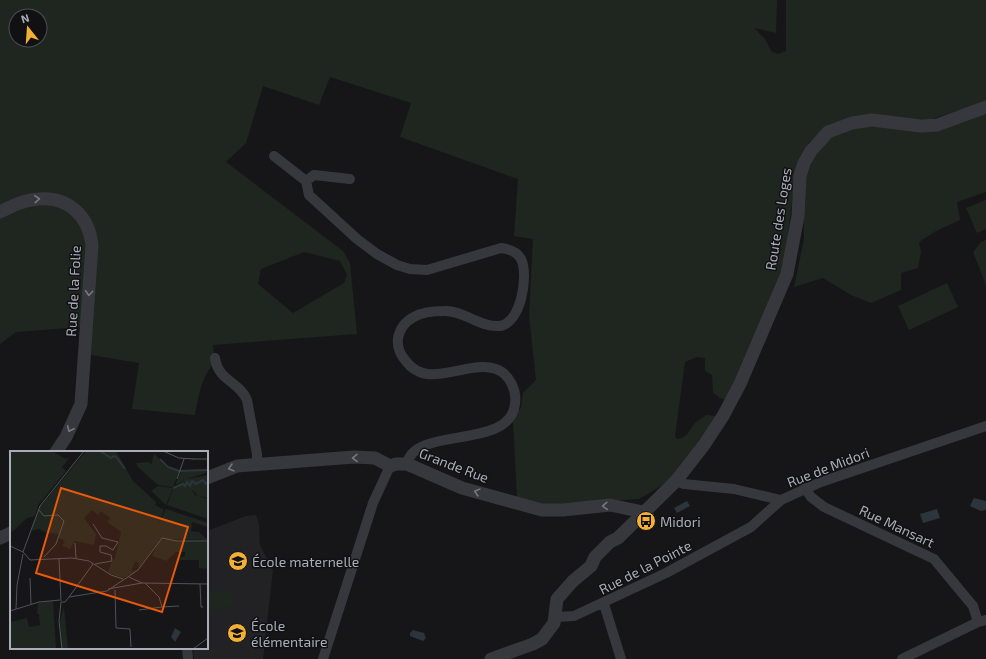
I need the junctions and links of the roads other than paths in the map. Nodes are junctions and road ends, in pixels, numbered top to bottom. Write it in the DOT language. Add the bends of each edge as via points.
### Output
graph roads {
  1 [pos="986,107"];
  2 [pos="274,156"];
  3 [pos="350,179"];
  4 [pos="306,181"];
  5 [pos="0,212"];
  6 [pos="215,358"];
  7 [pos="986,426"];
  8 [pos="57,451"];
  9 [pos="257,459"];
  10 [pos="407,464"];
  11 [pos="390,466"];
  12 [pos="208,478"];
  13 [pos="676,481"];
  14 [pos="805,488"];
  15 [pos="780,500"];
  16 [pos="643,512"];
  17 [pos="10,533"];
  18 [pos="0,538"];
  19 [pos="604,604"];
  20 [pos="556,618"];
  21 [pos="982,621"];
  22 [pos="187,649"];
  23 [pos="188,659"];
  24 [pos="323,659"];
  25 [pos="491,659"];
  26 [pos="621,659"];
  27 [pos="902,659"];
  1 -- 13 [label="street, Route des Loges" via="938,125 921,126 872,120 852,123 828,132 811,151 800,176 798,216 793,244 787,274 778,298 723,416"];
  2 -- 4 [label="street"];
  3 -- 4 [label="street" via="314,175"];
  4 -- 10 [label="street" via="309,194 314,200 357,239 397,265 427,270 501,248 510,249 521,260 523,268 520,305 513,318 502,326 490,326 446,310 415,316 401,328 398,344 401,354 413,368 438,375 483,368 497,369 512,384 515,404 506,422 487,431 425,445 410,455"];
  5 -- 8 [label="street, Rue de la Folie, one-way" via="23,201 52,199 74,209 87,224 91,234 81,404"];
  6 -- 9 [label="street" via="219,372 246,398"];
  7 -- 14 [label="street, Rue de Midori"];
  11 -- 9 [label="street, one-way" via="375,458"];
  9 -- 12 [label="street, one-way"];
  10 -- 11 [label="street, Grande Rue"];
  16 -- 10 [label="street, Grande Rue, one-way" via="610,505 542,510 462,488"];
  11 -- 24 [label="street" via="374,503"];
  13 -- 15 [label="street, Rue de Midori" via="734,489"];
  13 -- 16 [label="street, Route des Loges"];
  14 -- 15 [label="street, Rue de Midori"];
  14 -- 21 [label="street, Rue Mansart" via="811,497 824,507 934,559 973,606"];
  15 -- 19 [label="street, Rue de la Pointe" via="751,527"];
  16 -- 20 [label="street, Route des Loges" via="595,557 591,566 557,599"];
  17 -- 18 [label="street"];
  19 -- 20 [label="street, Rue de la Pointe" via="574,616"];
  19 -- 26 [label="street"];
  20 -- 25 [label="street" via="542,639"];
  21 -- 27 [label="street, Rue Mansart"];
  22 -- 23 [label="street"];
}
